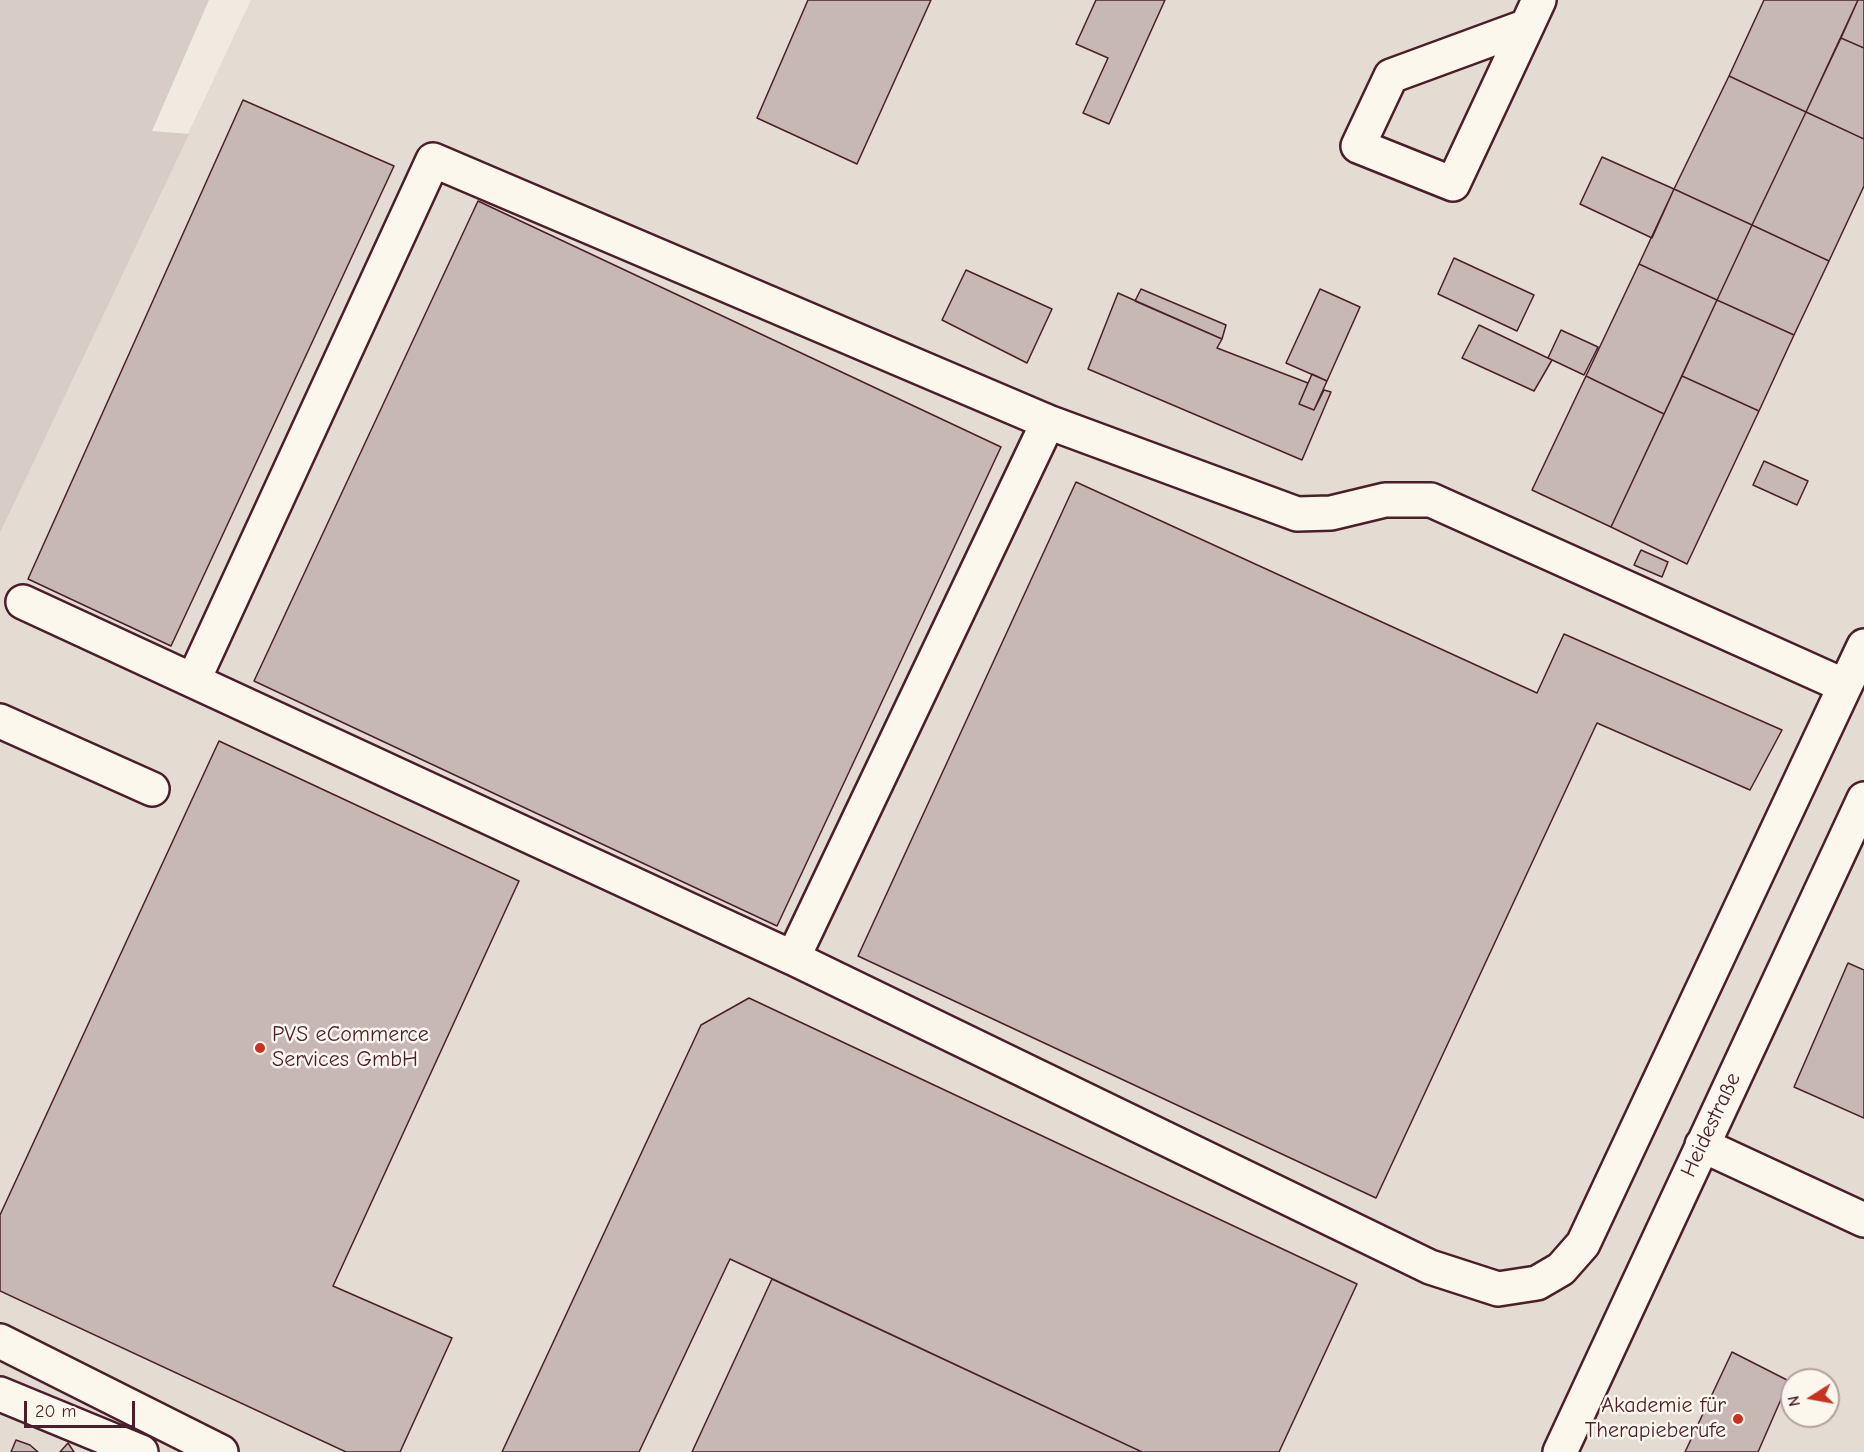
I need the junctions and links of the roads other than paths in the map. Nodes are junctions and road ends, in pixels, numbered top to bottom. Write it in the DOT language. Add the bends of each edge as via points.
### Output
graph roads {
  1 [pos="1533,13"];
  2 [pos="1048,422"];
  3 [pos="23,603"];
  4 [pos="1864,646"];
  5 [pos="194,680"];
  6 [pos="1845,686"];
  7 [pos="0,721"];
  8 [pos="152,789"];
  9 [pos="1864,799"];
  10 [pos="793,958"];
  11 [pos="1702,1145"];
  12 [pos="1864,1220"];
  13 [pos="0,1341"];
  14 [pos="0,1394"];
  15 [pos="141,1452"];
  16 [pos="221,1452"];
  17 [pos="1561,1452"];
  1 -- 1 [label="street" via="1453,184 1358,146 1391,76"];
  2 -- 5 [label="street" via="433,160"];
  2 -- 6 [label="street" via="1297,514 1331,513 1385,500 1431,500"];
  2 -- 10 [label="street"];
  3 -- 5 [label="street"];
  4 -- 6 [label="street"];
  5 -- 10 [label="street"];
  6 -- 10 [label="street" via="1583,1244 1562,1269 1537,1283 1497,1289 1430,1267"];
  7 -- 8 [label="street"];
  9 -- 11 [label="street, Heidestraße"];
  11 -- 12 [label="street"];
  11 -- 17 [label="street, Heidestraße"];
  13 -- 16 [label="street"];
  14 -- 15 [label="street"];
}
